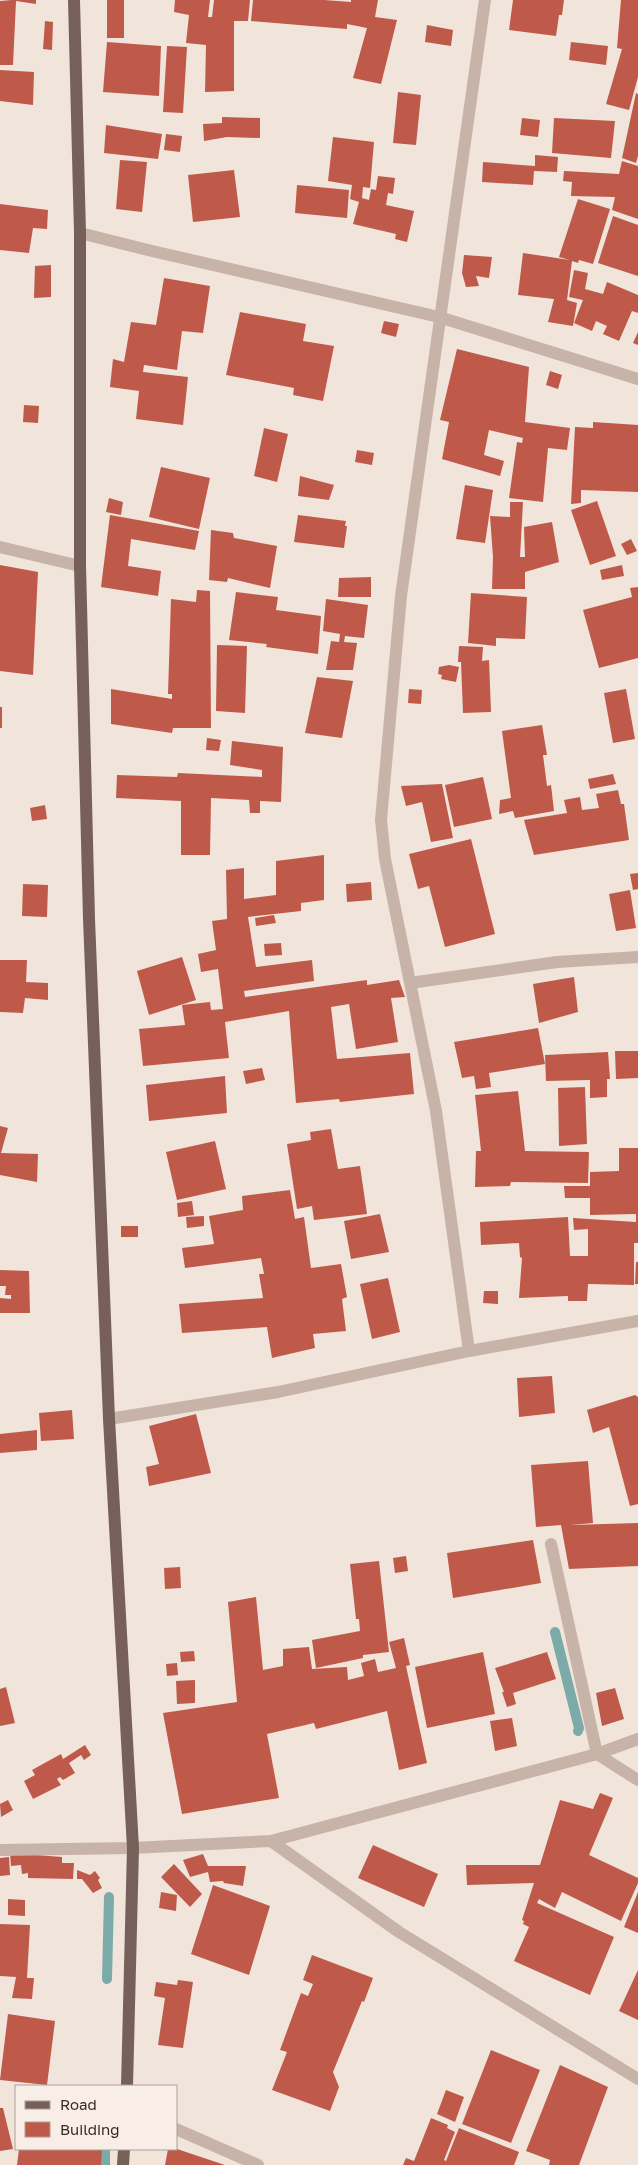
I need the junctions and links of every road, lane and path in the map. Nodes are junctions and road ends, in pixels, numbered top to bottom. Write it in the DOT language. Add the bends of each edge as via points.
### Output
graph roads {
  1 [pos="74,0"];
  2 [pos="485,0"];
  3 [pos="80,233"];
  4 [pos="439,317"];
  5 [pos="638,379"];
  6 [pos="0,547"];
  7 [pos="80,566"];
  8 [pos="638,957"];
  9 [pos="410,983"];
  10 [pos="638,1321"];
  11 [pos="469,1351"];
  12 [pos="109,1419"];
  13 [pos="551,1544"];
  14 [pos="638,1739"];
  15 [pos="597,1754"];
  16 [pos="638,1780"];
  17 [pos="271,1841"];
  18 [pos="133,1848"];
  19 [pos="0,1850"];
  20 [pos="638,2079"];
  21 [pos="127,2085"];
  22 [pos="178,2129"];
  23 [pos="124,2150"];
  24 [pos="123,2165"];
  25 [pos="258,2165"];
  1 -- 3 [label="main road"];
  2 -- 4 [label="street"];
  3 -- 4 [label="street"];
  3 -- 7 [label="main road"];
  4 -- 5 [label="street"];
  4 -- 9 [label="street" via="401,596 380,820"];
  6 -- 7 [label="street"];
  7 -- 12 [label="main road" via="89,919"];
  8 -- 9 [label="street" via="557,962"];
  9 -- 11 [label="street" via="436,1112"];
  10 -- 11 [label="street"];
  11 -- 12 [label="street" via="278,1392"];
  12 -- 18 [label="main road"];
  13 -- 15 [label="street"];
  14 -- 15 [label="street"];
  15 -- 16 [label="street"];
  15 -- 17 [label="street"];
  17 -- 18 [label="street"];
  17 -- 20 [label="street" via="399,1932"];
  18 -- 19 [label="street"];
  18 -- 21 [label="main road"];
  22 -- 25 [label="street"];
  23 -- 24 [label="main road"];
}
